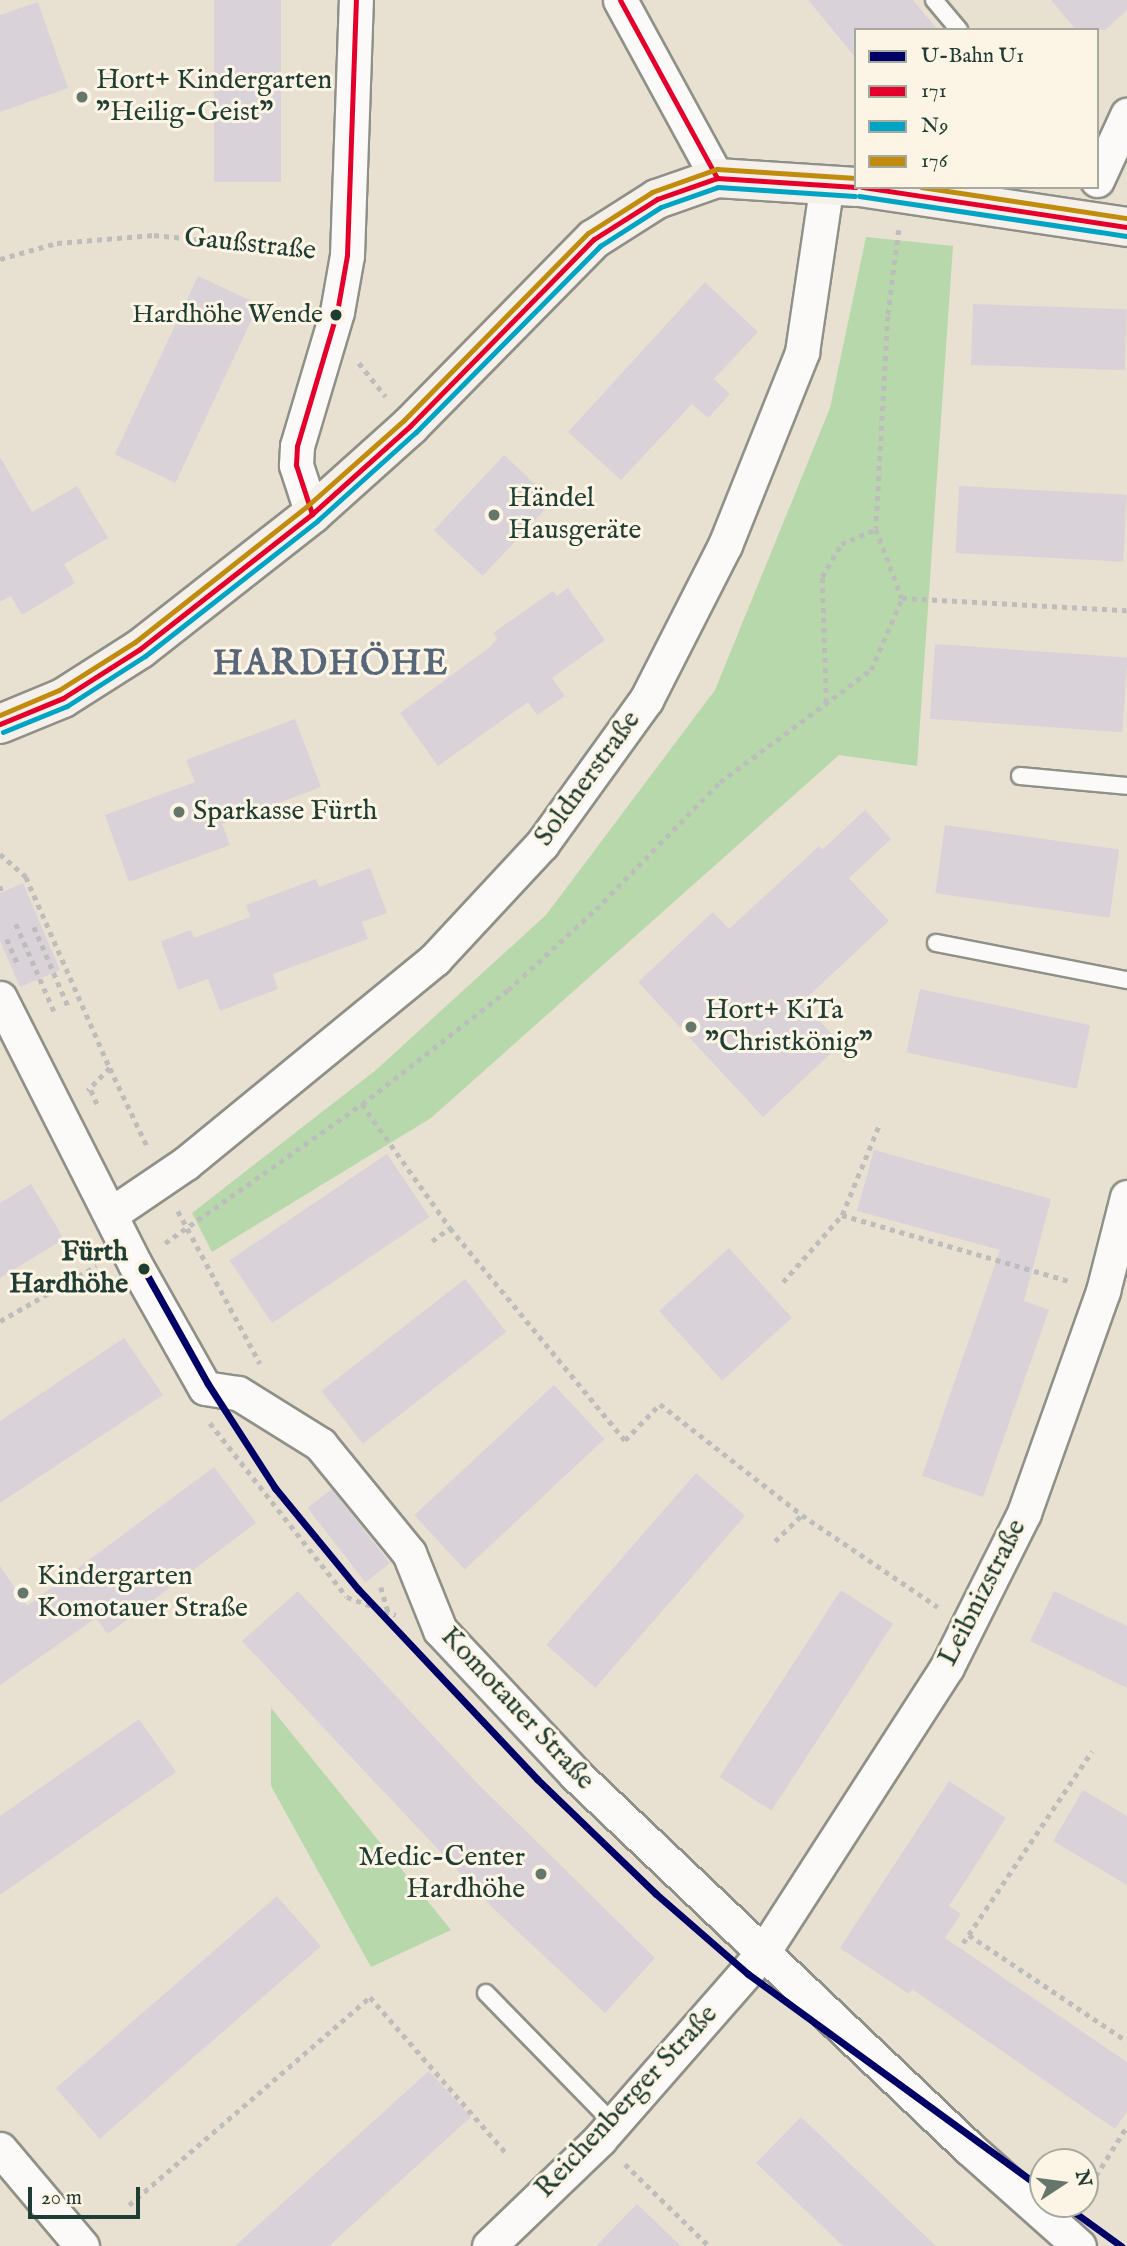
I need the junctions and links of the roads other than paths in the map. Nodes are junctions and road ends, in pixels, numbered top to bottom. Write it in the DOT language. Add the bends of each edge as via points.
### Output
graph roads {
  1 [pos="356,0"];
  2 [pos="620,0"];
  3 [pos="934,0"];
  4 [pos="957,28"];
  5 [pos="1127,115"];
  6 [pos="1099,176"];
  7 [pos="717,178"];
  8 [pos="848,186"];
  9 [pos="876,189"];
  10 [pos="986,189"];
  11 [pos="1098,189"];
  12 [pos="1127,227"];
  13 [pos="312,514"];
  14 [pos="0,724"];
  15 [pos="1020,776"];
  16 [pos="1127,786"];
  17 [pos="936,943"];
  18 [pos="1127,980"];
  19 [pos="0,998"];
  20 [pos="1127,1197"];
  21 [pos="111,1214"];
  22 [pos="762,1954"];
  23 [pos="486,1993"];
  24 [pos="606,2131"];
  25 [pos="0,2149"];
  26 [pos="82,2246"];
  27 [pos="489,2246"];
  28 [pos="1079,2246"];
  1 -- 13 [label="street, Gaußstraße" via="346,255 337,312 297,446 296,465"];
  2 -- 7 [label="street"];
  3 -- 4 [label="lane"];
  5 -- 6 [label="street"];
  7 -- 8 [label="street"];
  7 -- 13 [label="street" via="657,199 594,239 400,435"];
  8 -- 21 [label="street, Soldnerstraße" via="802,352 725,545 646,700 542,844 435,959 162,1179"];
  9 -- 10 [label="street"];
  11 -- 12 [label="street"];
  13 -- 14 [label="street" via="140,649 63,698"];
  15 -- 16 [label="lane"];
  17 -- 18 [label="lane"];
  19 -- 21 [label="street"];
  20 -- 22 [label="street, Leibnizstraße" via="1103,1291 1024,1513 969,1628"];
  21 -- 22 [label="street, Komotauer Straße" via="205,1388 238,1393 320,1444 409,1553 440,1630 575,1774"];
  22 -- 24 [label="street, Reichenberger Straße"];
  22 -- 28 [label="street, Komotauer Straße"];
  23 -- 24 [label="lane"];
  24 -- 27 [label="street, Reichenberger Straße"];
  25 -- 26 [label="street"];
}
